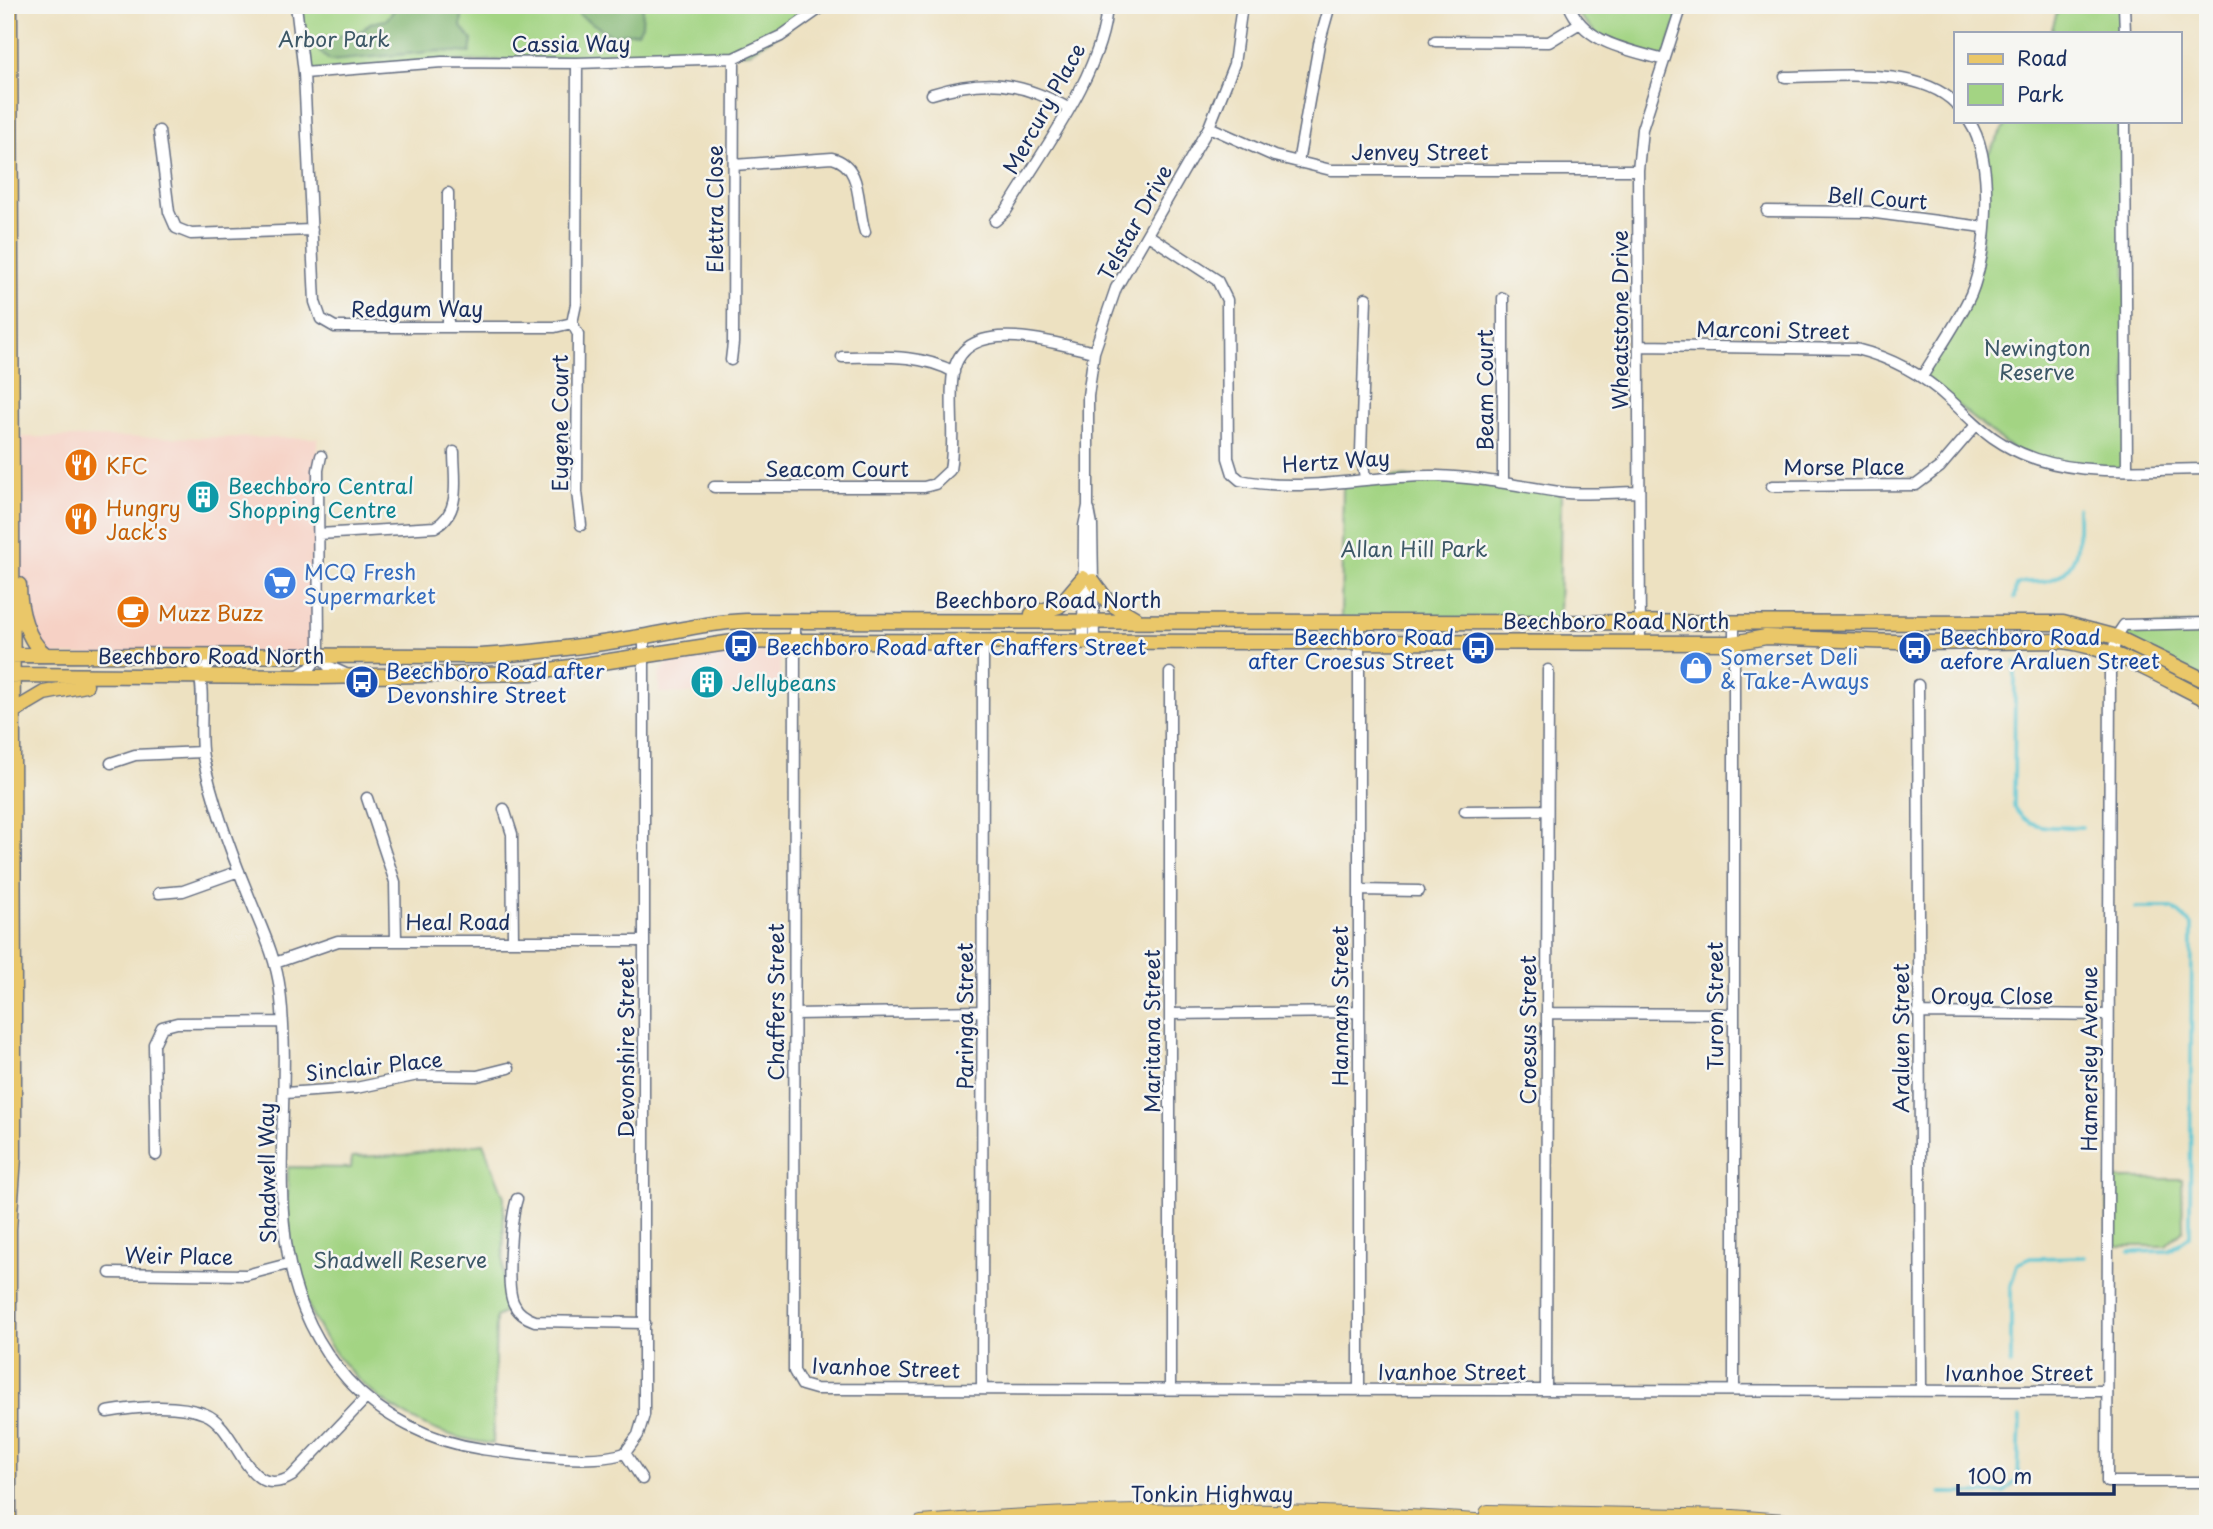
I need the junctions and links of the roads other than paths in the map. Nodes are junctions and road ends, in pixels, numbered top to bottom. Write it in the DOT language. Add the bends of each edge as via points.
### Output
graph roads {
  1 [pos="296,5"];
  2 [pos="825,5"];
  3 [pos="1107,5"];
  4 [pos="1242,5"];
  5 [pos="1331,5"];
  6 [pos="1569,5"];
  7 [pos="1682,5"];
  8 [pos="2124,5"];
  9 [pos="8,13"];
  10 [pos="1580,23"];
  11 [pos="2124,32"];
  12 [pos="1435,41"];
  13 [pos="734,58"];
  14 [pos="1664,60"];
  15 [pos="577,63"];
  16 [pos="304,73"];
  17 [pos="1785,77"];
  18 [pos="932,94"];
  19 [pos="1954,103"];
  20 [pos="1068,108"];
  21 [pos="1969,122"];
  22 [pos="2125,122"];
  23 [pos="1209,127"];
  24 [pos="159,131"];
  25 [pos="1298,163"];
  26 [pos="734,165"];
  27 [pos="1638,170"];
  28 [pos="448,193"];
  29 [pos="1767,212"];
  30 [pos="995,221"];
  31 [pos="1983,227"];
  32 [pos="7,228"];
  33 [pos="312,230"];
  34 [pos="865,232"];
  35 [pos="1148,235"];
  36 [pos="1366,298"];
  37 [pos="1503,298"];
  38 [pos="572,323"];
  39 [pos="448,326"];
  40 [pos="1639,346"];
  41 [pos="1094,352"];
  42 [pos="842,358"];
  43 [pos="731,360"];
  44 [pos="954,372"];
  45 [pos="1922,377"];
  46 [pos="1976,425"];
  47 [pos="7,447"];
  48 [pos="454,452"];
  49 [pos="321,456"];
  50 [pos="2127,469"];
  51 [pos="2208,469"];
  52 [pos="1365,478"];
  53 [pos="1503,481"];
  54 [pos="1772,486"];
  55 [pos="713,487"];
  56 [pos="1639,492"];
  57 [pos="581,525"];
  58 [pos="319,534"];
  59 [pos="11,542"];
  60 [pos="1088,580"];
  61 [pos="1088,619"];
  62 [pos="1007,620"];
  63 [pos="1139,620"];
  64 [pos="795,621"];
  65 [pos="1734,621"];
  66 [pos="1359,622"];
  67 [pos="1640,622"];
  68 [pos="2208,623"];
  69 [pos="644,637"];
  70 [pos="2116,637"];
  71 [pos="1088,640"];
  72 [pos="1359,640"];
  73 [pos="795,641"];
  74 [pos="983,642"];
  75 [pos="1640,642"];
  76 [pos="1733,643"];
  77 [pos="2113,653"];
  78 [pos="8,655"];
  79 [pos="47,655"];
  80 [pos="174,656"];
  81 [pos="225,656"];
  82 [pos="319,656"];
  83 [pos="643,657"];
  84 [pos="1548,670"];
  85 [pos="1170,673"];
  86 [pos="8,675"];
  87 [pos="154,676"];
  88 [pos="200,676"];
  89 [pos="351,676"];
  90 [pos="295,677"];
  91 [pos="2208,682"];
  92 [pos="1918,685"];
  93 [pos="2208,700"];
  94 [pos="12,712"];
  95 [pos="202,752"];
  96 [pos="111,763"];
  97 [pos="367,798"];
  98 [pos="504,810"];
  99 [pos="1548,810"];
  100 [pos="1465,811"];
  101 [pos="239,871"];
  102 [pos="10,885"];
  103 [pos="1359,890"];
  104 [pos="1419,891"];
  105 [pos="159,893"];
  106 [pos="396,940"];
  107 [pos="513,940"];
  108 [pos="644,941"];
  109 [pos="275,963"];
  110 [pos="983,1011"];
  111 [pos="1358,1012"];
  112 [pos="1547,1013"];
  113 [pos="1918,1013"];
  114 [pos="794,1014"];
  115 [pos="1170,1014"];
  116 [pos="1734,1014"];
  117 [pos="2108,1015"];
  118 [pos="281,1023"];
  119 [pos="509,1068"];
  120 [pos="10,1089"];
  121 [pos="285,1093"];
  122 [pos="156,1155"];
  123 [pos="517,1199"];
  124 [pos="9,1228"];
  125 [pos="5,1243"];
  126 [pos="288,1264"];
  127 [pos="110,1273"];
  128 [pos="645,1323"];
  129 [pos="7,1330"];
  130 [pos="798,1382"];
  131 [pos="982,1389"];
  132 [pos="1170,1390"];
  133 [pos="1359,1390"];
  134 [pos="1546,1390"];
  135 [pos="1734,1390"];
  136 [pos="1921,1391"];
  137 [pos="2107,1391"];
  138 [pos="366,1398"];
  139 [pos="107,1412"];
  140 [pos="625,1453"];
  141 [pos="642,1479"];
  142 [pos="2208,1482"];
  143 [pos="1359,1516"];
  144 [pos="9,1524"];
  145 [pos="921,1524"];
  146 [pos="1503,1524"];
  147 [pos="1811,1524"];
  1 -- 16 [label="street, Redgum Way"];
  2 -- 13 [label="street, Cassia Way" via="780,36"];
  3 -- 20 [label="street, Mercury Place" via="1098,49"];
  4 -- 23 [label="street, Telstar Drive" via="1234,64"];
  5 -- 25 [label="street" via="1319,44"];
  6 -- 10 [label="street"];
  7 -- 14 [label="street, Wheatstone Drive"];
  8 -- 11 [label="street"];
  9 -- 32 [label="main road"];
  10 -- 12 [label="street" via="1549,42"];
  10 -- 14 [label="street" via="1605,43"];
  13 -- 15 [label="street, Cassia Way"];
  13 -- 26 [label="street, Elettra Close"];
  14 -- 27 [label="street, Wheatstone Drive" via="1642,129"];
  15 -- 16 [label="street, Cassia Way" via="442,62"];
  15 -- 38 [label="street" via="576,304"];
  16 -- 33 [label="street, Redgum Way"];
  17 -- 19 [label="street" via="1899,78 1934,88"];
  18 -- 20 [label="street" via="962,85 1013,86 1044,94"];
  20 -- 30 [label="street, Mercury Place" via="1006,211"];
  21 -- 31 [label="street" via="1983,156"];
  22 -- 50 [label="street"];
  23 -- 25 [label="street, Jenvey Street"];
  23 -- 35 [label="street, Telstar Drive"];
  24 -- 33 [label="street" via="169,212 176,228 191,234"];
  25 -- 27 [label="street, Jenvey Street" via="1348,171"];
  26 -- 34 [label="street" via="840,160 853,172"];
  26 -- 43 [label="street, Elettra Close"];
  27 -- 40 [label="street, Wheatstone Drive"];
  28 -- 39 [label="street"];
  29 -- 31 [label="street, Bell Court" via="1868,212"];
  31 -- 45 [label="street" via="1972,292"];
  32 -- 47 [label="main road"];
  33 -- 39 [label="street, Redgum Way" via="316,311 328,325"];
  35 -- 41 [label="street, Telstar Drive" via="1116,288"];
  35 -- 52 [label="street, Hertz Way" via="1217,279 1227,300 1228,458 1233,474 1240,481 1291,484"];
  36 -- 52 [label="street" via="1361,452"];
  37 -- 53 [label="street, Beam Court"];
  38 -- 39 [label="street, Redgum Way" via="555,327"];
  38 -- 57 [label="street, Eugene Court" via="578,334"];
  40 -- 45 [label="street, Marconi Street" via="1856,349 1883,356"];
  40 -- 56 [label="street, Wheatstone Drive"];
  41 -- 44 [label="street" via="1004,335 967,350"];
  41 -- 60 [label="street, Telstar Drive" via="1084,526"];
  42 -- 44 [label="street" via="911,358"];
  44 -- 55 [label="street, Seacom Court" via="950,470 935,484"];
  45 -- 46 [label="street, Marconi Street"];
  46 -- 50 [label="street, Marconi Street" via="2016,452 2052,465"];
  46 -- 54 [label="street, Morse Place" via="1940,467 1916,485"];
  47 -- 59 [label="main road" via="19,509"];
  48 -- 58 [label="street" via="454,504 445,521 435,527"];
  49 -- 58 [label="street"];
  50 -- 51 [label="street, Marconi Street"];
  52 -- 53 [label="street, Hertz Way" via="1439,476"];
  53 -- 56 [label="street, Hertz Way" via="1561,493"];
  56 -- 67 [label="street, Wheatstone Drive"];
  58 -- 82 [label="street"];
  59 -- 78 [label="main road"];
  59 -- 79 [label="main road" via="25,620 37,649"];
  60 -- 61 [label="street, Telstar Drive"];
  60 -- 62 [label="main road" via="1059,606"];
  60 -- 63 [label="main road" via="1108,602"];
  61 -- 62 [label="main road, Beechboro Road North"];
  61 -- 63 [label="main road, Beechboro Road North"];
  61 -- 71 [label="street, Telstar Drive"];
  62 -- 64 [label="main road, Beechboro Road North"];
  63 -- 66 [label="main road, Beechboro Road North"];
  64 -- 69 [label="main road, Beechboro Road North" via="717,622"];
  64 -- 73 [label="street, Chaffers Street"];
  65 -- 67 [label="main road, Beechboro Road North"];
  65 -- 70 [label="main road, Beechboro Road North" via="2063,623"];
  65 -- 76 [label="street, Turon Street"];
  66 -- 67 [label="main road, Beechboro Road North"];
  66 -- 72 [label="street, Hannans Street"];
  67 -- 75 [label="street, Wheatstone Drive"];
  68 -- 70 [label="street" via="2130,623"];
  69 -- 82 [label="main road, Beechboro Road North" via="480,656"];
  69 -- 83 [label="street, Devonshire Street"];
  70 -- 77 [label="street, Hamersley Avenue"];
  70 -- 91 [label="main road, Beechboro Road North"];
  71 -- 72 [label="main road, Beechboro Road North"];
  71 -- 74 [label="main road, Beechboro Road North"];
  72 -- 75 [label="main road, Beechboro Road North"];
  72 -- 103 [label="street, Hannans Street"];
  73 -- 74 [label="main road, Beechboro Road North"];
  73 -- 83 [label="main road, Beechboro Road North" via="733,642"];
  73 -- 114 [label="street, Chaffers Street"];
  74 -- 110 [label="street, Paringa Street"];
  75 -- 76 [label="main road, Beechboro Road North"];
  76 -- 77 [label="main road, Beechboro Road North" via="1766,637 1922,643 2063,641"];
  76 -- 116 [label="street, Turon Street"];
  77 -- 93 [label="main road, Beechboro Road North"];
  77 -- 117 [label="street, Hamersley Avenue" via="2108,690"];
  78 -- 79 [label="main road, Beechboro Road North"];
  78 -- 86 [label="main road"];
  79 -- 80 [label="main road, Beechboro Road North"];
  80 -- 81 [label="main road, Beechboro Road North"];
  80 -- 88 [label="street" via="191,664"];
  81 -- 82 [label="main road, Beechboro Road North"];
  81 -- 88 [label="street"];
  82 -- 89 [label="street" via="328,666"];
  82 -- 90 [label="street"];
  83 -- 89 [label="main road, Beechboro Road North" via="531,673"];
  83 -- 108 [label="street, Devonshire Street"];
  84 -- 99 [label="street, Croesus Street"];
  85 -- 115 [label="street, Maritana Street"];
  86 -- 87 [label="main road, Beechboro Road North"];
  86 -- 94 [label="main road"];
  87 -- 88 [label="main road, Beechboro Road North"];
  87 -- 94 [label="main road" via="126,683 71,685 44,693"];
  88 -- 90 [label="main road, Beechboro Road North"];
  88 -- 95 [label="street, Shadwell Way"];
  89 -- 90 [label="main road, Beechboro Road North"];
  92 -- 113 [label="street, Araluen Street"];
  94 -- 102 [label="main road"];
  95 -- 96 [label="street" via="135,755"];
  95 -- 101 [label="street, Shadwell Way"];
  97 -- 106 [label="street" via="395,882"];
  98 -- 107 [label="street" via="512,834"];
  99 -- 100 [label="street"];
  99 -- 112 [label="street, Croesus Street"];
  101 -- 105 [label="street" via="183,891"];
  101 -- 109 [label="street, Shadwell Way"];
  102 -- 120 [label="main road"];
  103 -- 104 [label="street"];
  103 -- 111 [label="street, Hannans Street"];
  106 -- 107 [label="street, Heal Road"];
  106 -- 109 [label="street, Heal Road" via="338,941"];
  107 -- 108 [label="street, Heal Road"];
  108 -- 128 [label="street, Devonshire Street"];
  109 -- 118 [label="street, Shadwell Way"];
  110 -- 114 [label="street"];
  110 -- 131 [label="street, Paringa Street"];
  111 -- 115 [label="street"];
  111 -- 133 [label="street, Hannans Street"];
  112 -- 116 [label="street"];
  112 -- 134 [label="street, Croesus Street"];
  113 -- 117 [label="street, Oroya Close"];
  113 -- 136 [label="street, Araluen Street"];
  114 -- 130 [label="street, Chaffers Street" via="794,1371"];
  115 -- 132 [label="street, Maritana Street"];
  116 -- 135 [label="street, Turon Street"];
  117 -- 137 [label="street, Hamersley Avenue"];
  118 -- 121 [label="street, Shadwell Way"];
  118 -- 122 [label="street" via="162,1027 155,1044"];
  119 -- 121 [label="street, Sinclair Place" via="478,1076 418,1075 356,1088"];
  120 -- 124 [label="main road"];
  121 -- 126 [label="street, Shadwell Way" via="283,1224"];
  123 -- 128 [label="street" via="511,1217 511,1296 521,1313 535,1321"];
  124 -- 125 [label="main road"];
  124 -- 129 [label="main road"];
  126 -- 127 [label="street, Weir Place" via="246,1275"];
  126 -- 138 [label="street, Shadwell Way" via="314,1334"];
  128 -- 140 [label="street, Devonshire Street" via="644,1415 638,1435"];
  129 -- 144 [label="main road"];
  130 -- 131 [label="street, Ivanhoe Street" via="816,1389"];
  131 -- 132 [label="street, Ivanhoe Street"];
  132 -- 133 [label="street, Ivanhoe Street"];
  133 -- 134 [label="street, Ivanhoe Street"];
  134 -- 135 [label="street, Ivanhoe Street"];
  135 -- 136 [label="street, Ivanhoe Street"];
  136 -- 137 [label="street, Ivanhoe Street"];
  137 -- 142 [label="street, Hamersley Avenue" via="2107,1482"];
  138 -- 139 [label="street" via="292,1476 271,1483 255,1476 219,1423 204,1413 170,1409"];
  138 -- 140 [label="street, Shadwell Way" via="400,1421 457,1445 596,1459"];
  140 -- 141 [label="street"];
  143 -- 145 [label="highway, Tonkin Highway" via="1161,1513"];
  143 -- 146 [label="highway, Tonkin Highway"];
  143 -- 147 [label="highway" via="1491,1513"];
}
